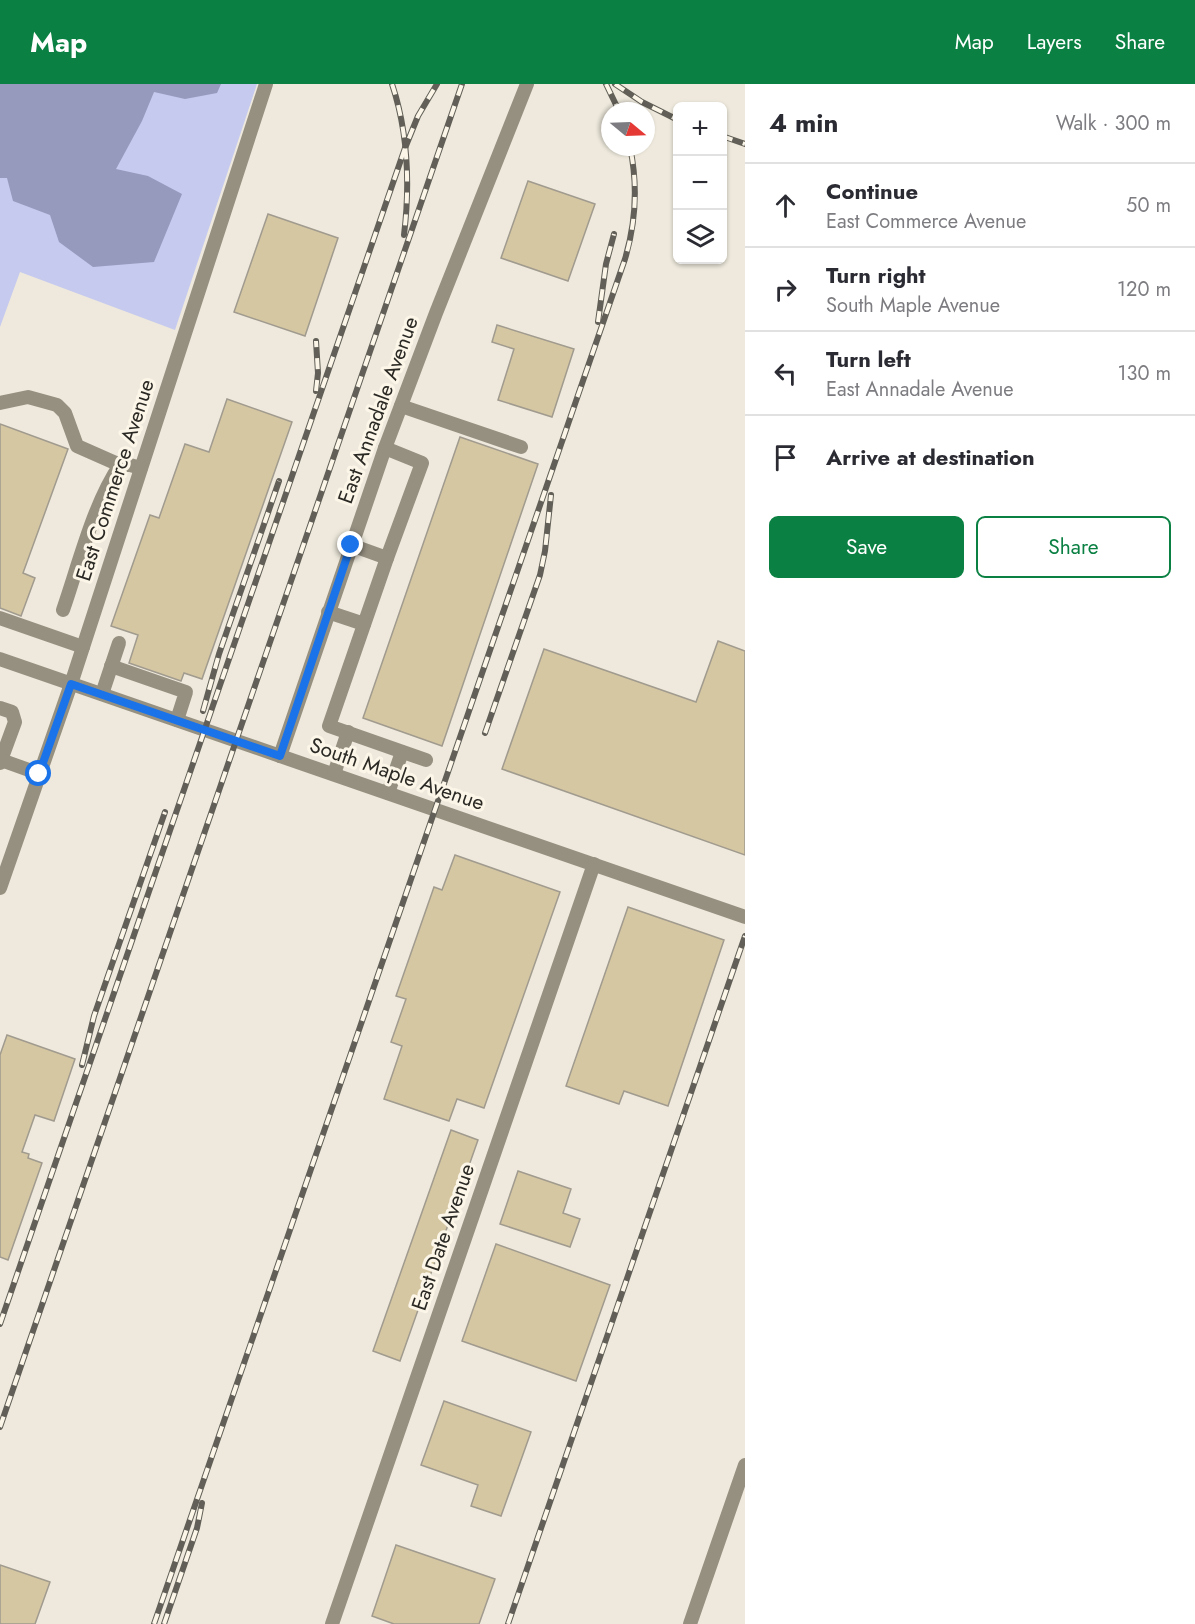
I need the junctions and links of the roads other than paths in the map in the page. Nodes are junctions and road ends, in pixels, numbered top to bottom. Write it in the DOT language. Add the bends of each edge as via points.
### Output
graph roads {
  1 [pos="266,84"];
  2 [pos="527,84"];
  3 [pos="0,403"];
  4 [pos="401,405"];
  5 [pos="521,447"];
  6 [pos="385,448"];
  7 [pos="120,465"];
  8 [pos="141,468"];
  9 [pos="351,545"];
  10 [pos="387,558"];
  11 [pos="63,610"];
  12 [pos="328,612"];
  13 [pos="0,618"];
  14 [pos="364,624"];
  15 [pos="119,643"];
  16 [pos="83,647"];
  17 [pos="0,659"];
  18 [pos="111,666"];
  19 [pos="71,684"];
  20 [pos="102,694"];
  21 [pos="0,708"];
  22 [pos="177,720"];
  23 [pos="348,732"];
  24 [pos="402,752"];
  25 [pos="280,756"];
  26 [pos="426,760"];
  27 [pos="0,762"];
  28 [pos="39,774"];
  29 [pos="334,774"];
  30 [pos="388,793"];
  31 [pos="594,864"];
  32 [pos="0,888"];
  33 [pos="745,917"];
  34 [pos="745,1465"];
  35 [pos="332,1624"];
  36 [pos="690,1624"];
  1 -- 8 [label="street, East Commerce Avenue"];
  2 -- 4 [label="street, East Annadale Avenue"];
  3 -- 7 [label="street" via="28,397 57,405 65,413 77,446"];
  4 -- 5 [label="street"];
  4 -- 6 [label="street, East Annadale Avenue"];
  6 -- 9 [label="street, East Annadale Avenue"];
  6 -- 10 [label="street" via="422,463"];
  7 -- 8 [label="street"];
  7 -- 11 [label="street" via="108,483"];
  8 -- 16 [label="street, East Commerce Avenue"];
  9 -- 10 [label="street"];
  9 -- 12 [label="street, East Annadale Avenue"];
  10 -- 14 [label="street"];
  12 -- 14 [label="street"];
  12 -- 25 [label="street, East Annadale Avenue"];
  13 -- 16 [label="street"];
  14 -- 23 [label="street" via="330,726"];
  15 -- 18 [label="street"];
  16 -- 19 [label="street, East Commerce Avenue"];
  17 -- 19 [label="street, South Maple Avenue"];
  18 -- 20 [label="street"];
  18 -- 22 [label="street" via="186,692"];
  19 -- 20 [label="street, South Maple Avenue"];
  19 -- 28 [label="street, East Commerce Avenue"];
  20 -- 22 [label="street, South Maple Avenue"];
  21 -- 27 [label="street" via="12,712 15,722"];
  22 -- 25 [label="street, South Maple Avenue"];
  23 -- 24 [label="street"];
  23 -- 29 [label="street"];
  24 -- 26 [label="street"];
  24 -- 30 [label="street"];
  25 -- 29 [label="street, South Maple Avenue"];
  27 -- 28 [label="street"];
  28 -- 32 [label="street, East Commerce Avenue"];
  29 -- 30 [label="street, South Maple Avenue"];
  30 -- 31 [label="street, South Maple Avenue"];
  31 -- 33 [label="street, South Maple Avenue"];
  31 -- 35 [label="street, East Date Avenue"];
  34 -- 36 [label="street"];
}
